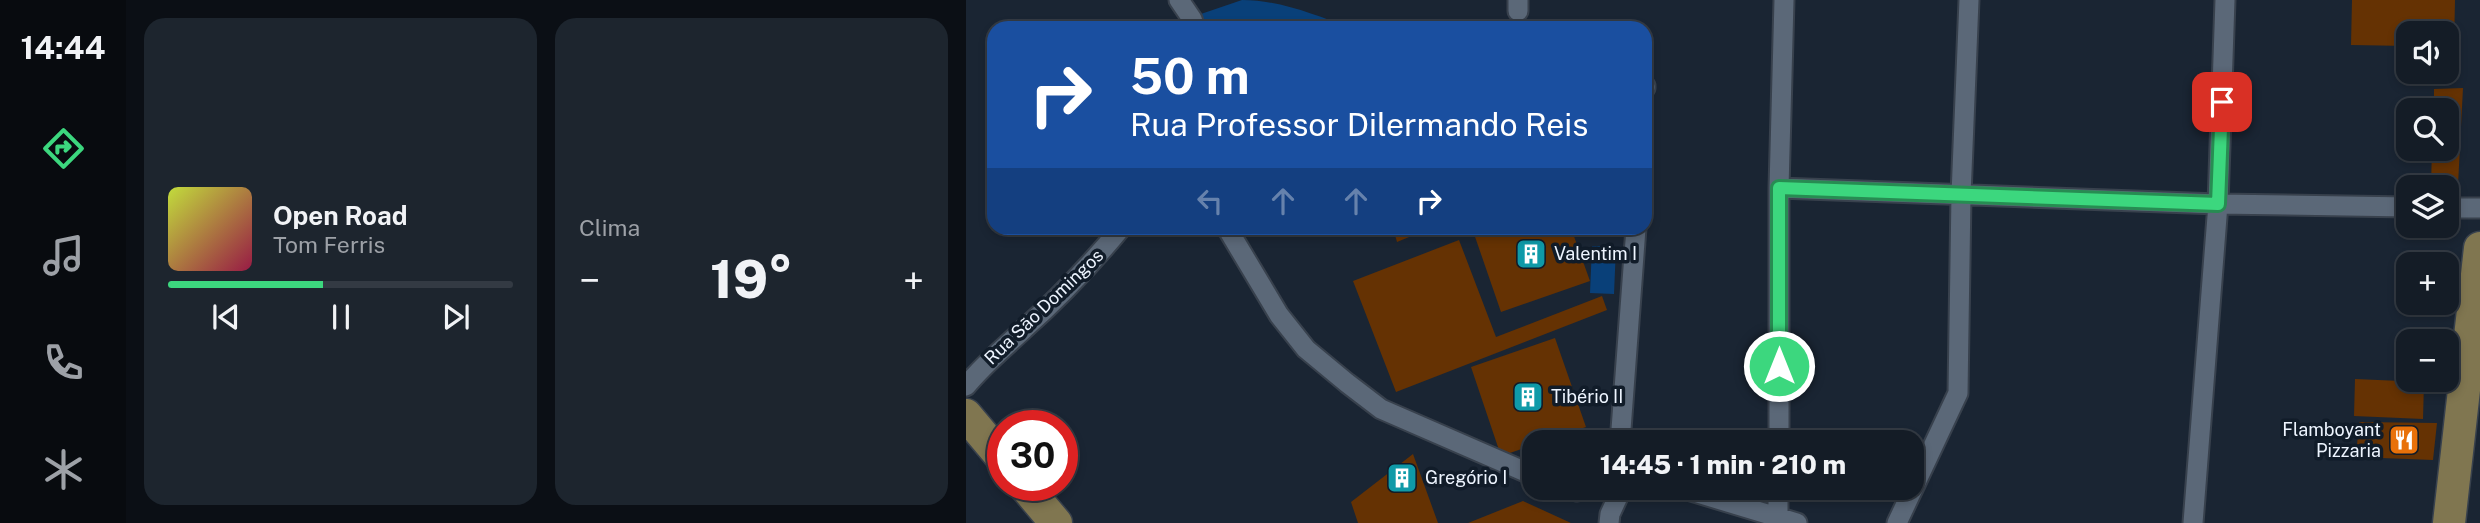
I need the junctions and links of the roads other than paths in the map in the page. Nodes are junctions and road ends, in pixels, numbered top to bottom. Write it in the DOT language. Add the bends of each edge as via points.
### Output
graph roads {
  1 [pos="1179,0"];
  2 [pos="1784,0"];
  3 [pos="1969,0"];
  4 [pos="2225,0"];
  5 [pos="1193,21"];
  6 [pos="1779,188"];
  7 [pos="1961,195"];
  8 [pos="2218,204"];
  9 [pos="2396,207"];
  10 [pos="2459,208"];
  11 [pos="2480,208"];
  12 [pos="1115,235"];
  13 [pos="1231,235"];
  14 [pos="1635,235"];
  15 [pos="2480,248"];
  16 [pos="966,386"];
  17 [pos="966,415"];
  18 [pos="1621,430"];
  19 [pos="1779,430"];
  20 [pos="987,440"];
  21 [pos="1522,470"];
  22 [pos="1616,500"];
  23 [pos="1721,500"];
  24 [pos="1782,500"];
  25 [pos="1037,501"];
  26 [pos="1788,520"];
  27 [pos="1056,523"];
  28 [pos="1609,523"];
  29 [pos="1896,523"];
  30 [pos="2193,523"];
  31 [pos="2449,523"];
  1 -- 5 [label="street"];
  2 -- 6 [label="street"];
  3 -- 7 [label="street"];
  4 -- 8 [label="street"];
  6 -- 7 [label="street"];
  6 -- 19 [label="street"];
  7 -- 8 [label="street"];
  7 -- 29 [label="street" via="1958,393"];
  8 -- 9 [label="street"];
  8 -- 30 [label="street"];
  10 -- 11 [label="street"];
  12 -- 16 [label="street, Rua São Domingos"];
  13 -- 21 [label="street" via="1279,315 1306,349 1347,383 1381,409"];
  14 -- 18 [label="street"];
  15 -- 31 [label="main road"];
  17 -- 20 [label="main road"];
  22 -- 28 [label="street"];
  23 -- 26 [label="street"];
  24 -- 26 [label="street"];
  25 -- 27 [label="main road"];
}
